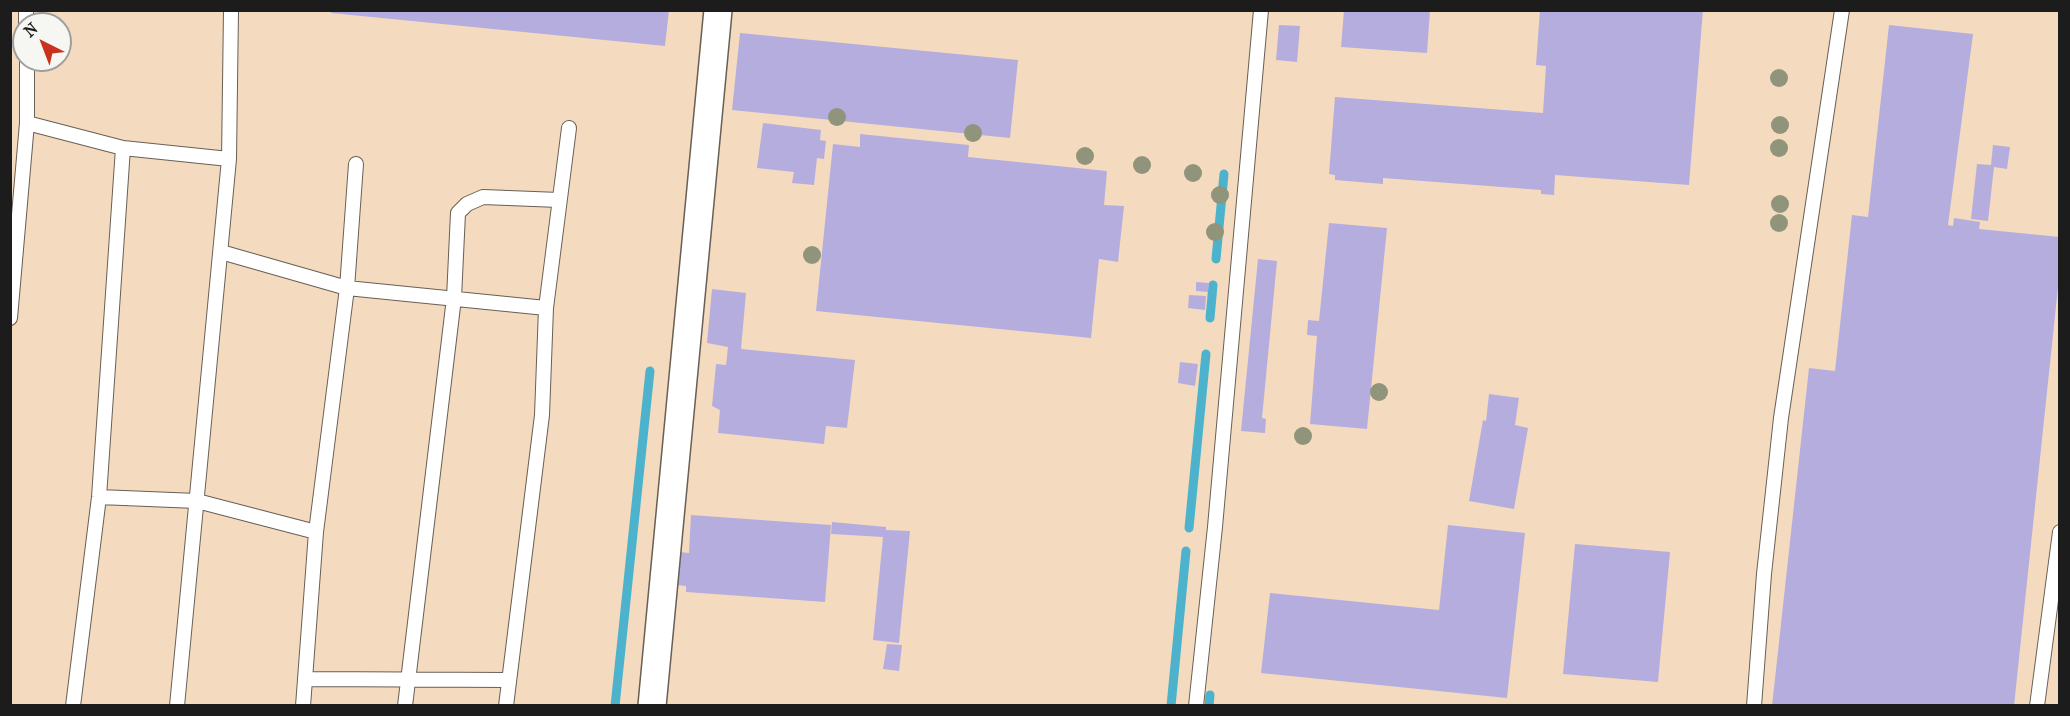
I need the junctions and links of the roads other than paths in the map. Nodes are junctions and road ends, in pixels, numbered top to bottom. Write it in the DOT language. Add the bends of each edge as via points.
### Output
graph roads {
  1 [pos="231,10"];
  2 [pos="718,10"];
  3 [pos="1261,10"];
  4 [pos="1842,10"];
  5 [pos="27,72"];
  6 [pos="27,123"];
  7 [pos="569,128"];
  8 [pos="123,148"];
  9 [pos="229,159"];
  10 [pos="356,164"];
  11 [pos="559,200"];
  12 [pos="221,252"];
  13 [pos="347,288"];
  14 [pos="454,298"];
  15 [pos="546,308"];
  16 [pos="10,318"];
  17 [pos="99,497"];
  18 [pos="197,501"];
  19 [pos="316,532"];
  20 [pos="2060,532"];
  21 [pos="305,679"];
  22 [pos="408,679"];
  23 [pos="509,680"];
  24 [pos="74,705"];
  25 [pos="177,705"];
  26 [pos="303,705"];
  27 [pos="405,705"];
  28 [pos="506,705"];
  29 [pos="652,705"];
  30 [pos="1196,705"];
  31 [pos="1754,705"];
  32 [pos="2037,705"];
  1 -- 9 [label="lane"];
  2 -- 29 [label="street"];
  3 -- 30 [label="lane"];
  4 -- 31 [label="lane" via="1781,418"];
  5 -- 6 [label="lane"];
  6 -- 8 [label="lane"];
  6 -- 16 [label="lane"];
  7 -- 11 [label="lane"];
  8 -- 9 [label="lane"];
  8 -- 17 [label="lane"];
  9 -- 12 [label="lane"];
  10 -- 13 [label="lane"];
  11 -- 14 [label="lane" via="483,198 467,204 458,213"];
  11 -- 15 [label="lane"];
  12 -- 13 [label="lane"];
  12 -- 18 [label="lane"];
  13 -- 14 [label="lane"];
  13 -- 19 [label="lane"];
  14 -- 15 [label="lane"];
  14 -- 22 [label="lane"];
  15 -- 23 [label="lane" via="542,415"];
  17 -- 18 [label="lane"];
  17 -- 24 [label="lane"];
  18 -- 19 [label="lane"];
  18 -- 25 [label="lane"];
  19 -- 21 [label="lane"];
  20 -- 32 [label="lane"];
  21 -- 22 [label="lane"];
  21 -- 26 [label="lane"];
  22 -- 23 [label="lane"];
  22 -- 27 [label="lane"];
  23 -- 28 [label="lane"];
}
